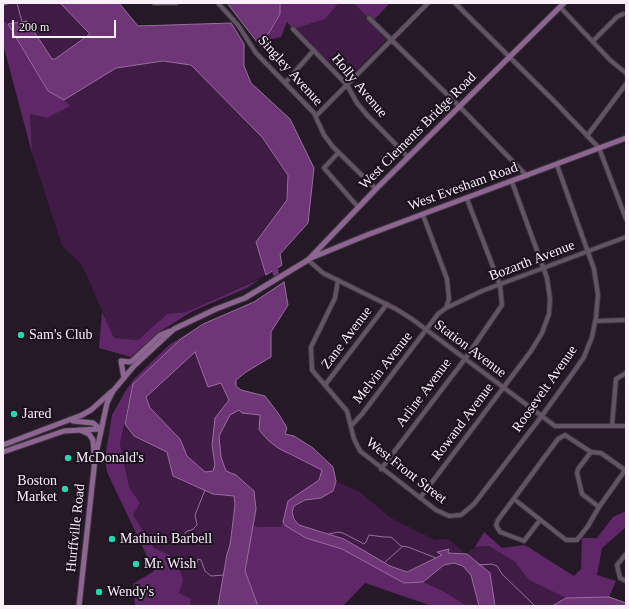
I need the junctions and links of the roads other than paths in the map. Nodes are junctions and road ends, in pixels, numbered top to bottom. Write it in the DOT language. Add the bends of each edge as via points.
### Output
graph roads {
  1 [pos="154,3"];
  2 [pos="176,3"];
  3 [pos="218,3"];
  4 [pos="428,3"];
  5 [pos="456,3"];
  6 [pos="168,4"];
  7 [pos="562,5"];
  8 [pos="623,14"];
  9 [pos="369,18"];
  10 [pos="293,29"];
  11 [pos="392,40"];
  12 [pos="593,41"];
  13 [pos="314,50"];
  14 [pos="510,57"];
  15 [pos="626,73"];
  16 [pos="285,83"];
  17 [pos="626,84"];
  18 [pos="347,85"];
  19 [pos="459,106"];
  20 [pos="316,116"];
  21 [pos="587,136"];
  22 [pos="626,138"];
  23 [pos="599,148"];
  24 [pos="338,153"];
  25 [pos="408,157"];
  26 [pos="557,164"];
  27 [pos="527,176"];
  28 [pos="512,182"];
  29 [pos="376,189"];
  30 [pos="468,199"];
  31 [pos="358,207"];
  32 [pos="423,215"];
  33 [pos="626,219"];
  34 [pos="626,237"];
  35 [pos="325,242"];
  36 [pos="334,249"];
  37 [pos="589,251"];
  38 [pos="308,260"];
  39 [pos="544,268"];
  40 [pos="338,280"];
  41 [pos="500,284"];
  42 [pos="387,304"];
  43 [pos="446,308"];
  44 [pos="596,320"];
  45 [pos="626,320"];
  46 [pos="174,329"];
  47 [pos="427,330"];
  48 [pos="465,359"];
  49 [pos="626,373"];
  50 [pos="124,378"];
  51 [pos="325,385"];
  52 [pos="503,388"];
  53 [pos="114,391"];
  54 [pos="541,417"];
  55 [pos="65,422"];
  56 [pos="352,425"];
  57 [pos="568,426"];
  58 [pos="612,426"];
  59 [pos="626,426"];
  60 [pos="100,428"];
  61 [pos="77,429"];
  62 [pos="565,435"];
  63 [pos="3,445"];
  64 [pos="3,452"];
  65 [pos="591,452"];
  66 [pos="95,459"];
  67 [pos="381,469"];
  68 [pos="625,470"];
  69 [pos="420,498"];
  70 [pos="514,499"];
  71 [pos="599,507"];
  72 [pos="459,515"];
  73 [pos="540,520"];
  74 [pos="626,554"];
  75 [pos="626,581"];
  76 [pos="79,606"];
  1 -- 6 [label="street"];
  2 -- 6 [label="street"];
  3 -- 16 [label="street, Singley Avenue" via="238,25 256,53"];
  4 -- 11 [label="street"];
  5 -- 14 [label="street"];
  7 -- 12 [label="street"];
  7 -- 14 [label="main road, West Clements Bridge Road"];
  8 -- 12 [label="street"];
  9 -- 11 [label="street"];
  10 -- 13 [label="street, Holly Avenue"];
  11 -- 18 [label="street"];
  11 -- 19 [label="street"];
  12 -- 15 [label="street"];
  13 -- 16 [label="street"];
  13 -- 18 [label="street, Holly Avenue"];
  14 -- 19 [label="main road, West Clements Bridge Road"];
  14 -- 21 [label="street"];
  16 -- 20 [label="street, Singley Avenue"];
  17 -- 21 [label="street"];
  18 -- 20 [label="street"];
  18 -- 25 [label="street, Holly Avenue" via="367,115"];
  19 -- 25 [label="main road, West Clements Bridge Road"];
  19 -- 27 [label="street"];
  20 -- 24 [label="street, Singley Avenue" via="324,135"];
  21 -- 23 [label="street"];
  22 -- 23 [label="main road, West Evesham Road"];
  23 -- 26 [label="main road, West Evesham Road"];
  23 -- 33 [label="street"];
  24 -- 29 [label="street, Singley Avenue"];
  24 -- 31 [label="street" via="324,168"];
  25 -- 29 [label="main road, West Clements Bridge Road"];
  26 -- 27 [label="main road, West Evesham Road"];
  26 -- 37 [label="street, Roosevelt Avenue"];
  27 -- 28 [label="main road, West Evesham Road"];
  28 -- 30 [label="main road, West Evesham Road"];
  28 -- 39 [label="street, Rowand Avenue"];
  29 -- 31 [label="main road, West Clements Bridge Road"];
  30 -- 32 [label="main road, West Evesham Road"];
  30 -- 41 [label="street, Arline Avenue"];
  31 -- 35 [label="main road, West Clements Bridge Road"];
  32 -- 36 [label="main road, West Evesham Road"];
  32 -- 43 [label="street" via="449,286"];
  34 -- 37 [label="street, Bozarth Avenue"];
  35 -- 36 [label="main road" via="326,248"];
  35 -- 38 [label="main road, West Clements Bridge Road"];
  36 -- 38 [label="main road, West Evesham Road"];
  37 -- 39 [label="street, Bozarth Avenue"];
  37 -- 44 [label="street, Roosevelt Avenue" via="597,285"];
  38 -- 40 [label="street, Station Avenue" via="323,273"];
  38 -- 46 [label="main road, West Clements Bridge Road" via="245,298"];
  39 -- 41 [label="street, Bozarth Avenue"];
  39 -- 52 [label="street, Rowand Avenue" via="550,299 545,327 531,351"];
  40 -- 42 [label="street, Station Avenue"];
  40 -- 51 [label="street, West Front Street" via="335,298 310,352 312,370"];
  41 -- 43 [label="street, Bozarth Avenue"];
  41 -- 48 [label="street, Arline Avenue" via="501,309"];
  42 -- 47 [label="street, Station Avenue"];
  42 -- 51 [label="street, Zane Avenue"];
  43 -- 47 [label="street, Melvin Avenue" via="438,314"];
  44 -- 45 [label="street"];
  44 -- 54 [label="street, Roosevelt Avenue" via="584,357"];
  46 -- 50 [label="main road"];
  46 -- 50 [label="main road" via="160,335 130,362 121,361"];
  47 -- 48 [label="street, Station Avenue"];
  47 -- 56 [label="street, Melvin Avenue"];
  48 -- 52 [label="street, Station Avenue"];
  48 -- 67 [label="street, Arline Avenue"];
  49 -- 58 [label="street" via="616,379"];
  50 -- 53 [label="main road"];
  51 -- 56 [label="street, West Front Street" via="347,410"];
  52 -- 54 [label="street, Station Avenue"];
  52 -- 69 [label="street, Rowand Avenue"];
  53 -- 55 [label="main road" via="91,410"];
  53 -- 60 [label="main road, Hurffville Road" via="107,403"];
  54 -- 57 [label="street, Station Avenue" via="555,426"];
  54 -- 72 [label="street, Roosevelt Avenue" via="470,509"];
  55 -- 60 [label="main road" via="84,421"];
  55 -- 63 [label="main road"];
  56 -- 67 [label="street, West Front Street" via="356,445"];
  57 -- 58 [label="street, Station Avenue"];
  57 -- 62 [label="street"];
  58 -- 59 [label="street, Station Avenue"];
  60 -- 61 [label="main road"];
  60 -- 66 [label="main road, Hurffville Road"];
  61 -- 64 [label="main road" via="64,430"];
  61 -- 66 [label="main road" via="89,434 93,440"];
  62 -- 65 [label="street"];
  62 -- 70 [label="street" via="548,451"];
  65 -- 68 [label="street" via="601,452"];
  65 -- 71 [label="street" via="577,473 582,494"];
  66 -- 76 [label="main road, Hurffville Road"];
  67 -- 69 [label="street, West Front Street"];
  68 -- 71 [label="street"];
  69 -- 72 [label="street, West Front Street" via="444,515"];
  70 -- 73 [label="street"];
  70 -- 73 [label="street" via="498,520 496,525 500,532 524,541"];
  71 -- 73 [label="street" via="577,540 566,540"];
  74 -- 75 [label="street" via="618,563 620,578"];
}
